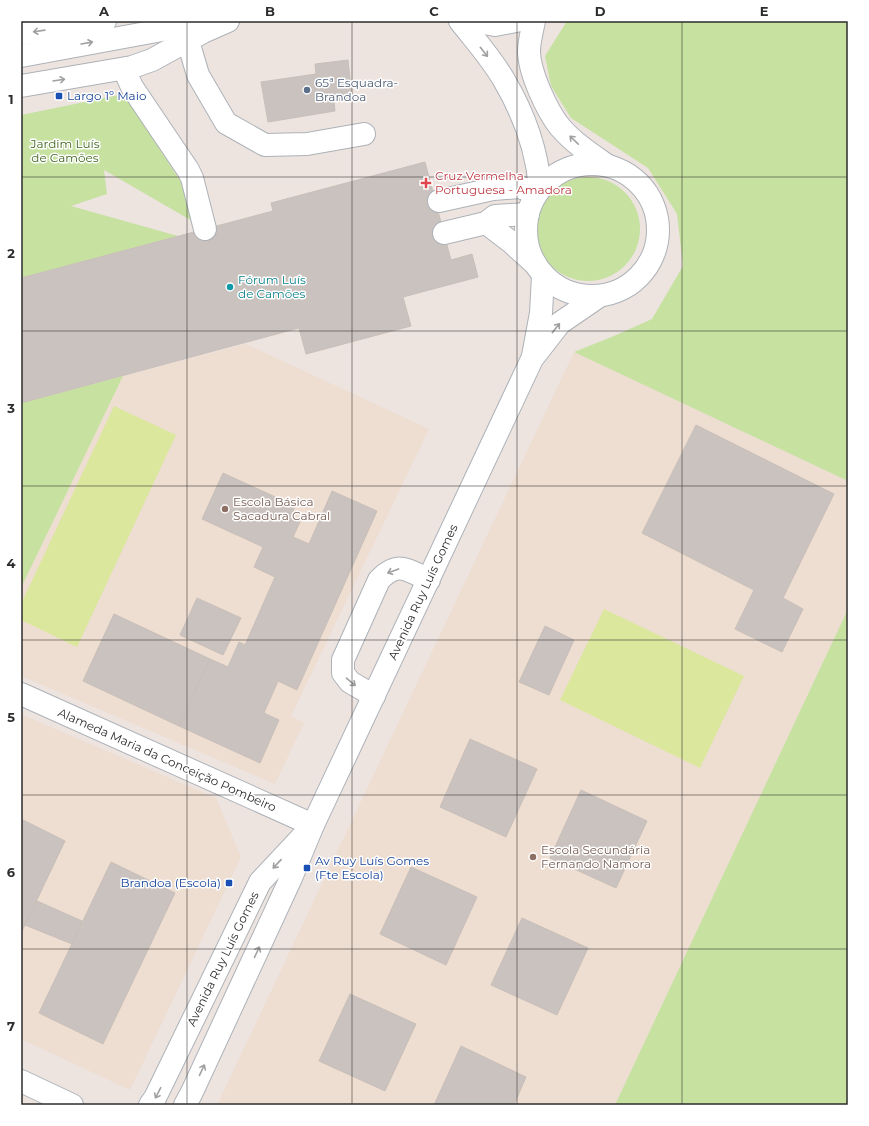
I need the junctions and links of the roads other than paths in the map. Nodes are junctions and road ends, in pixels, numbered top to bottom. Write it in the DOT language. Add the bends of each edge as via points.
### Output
graph roads {
  1 [pos="105,21"];
  2 [pos="211,21"];
  3 [pos="228,21"];
  4 [pos="460,21"];
  5 [pos="471,21"];
  6 [pos="516,21"];
  7 [pos="534,21"];
  8 [pos="21,34"];
  9 [pos="188,41"];
  10 [pos="21,56"];
  11 [pos="124,69"];
  12 [pos="21,86"];
  13 [pos="364,134"];
  14 [pos="605,164"];
  15 [pos="538,190"];
  16 [pos="438,201"];
  17 [pos="528,214"];
  18 [pos="486,223"];
  19 [pos="205,229"];
  20 [pos="444,233"];
  21 [pos="539,270"];
  22 [pos="598,297"];
  23 [pos="532,359"];
  24 [pos="428,580"];
  25 [pos="21,694"];
  26 [pos="374,696"];
  27 [pos="313,825"];
  28 [pos="21,1081"];
  29 [pos="72,1105"];
  30 [pos="150,1105"];
  31 [pos="185,1105"];
  1 -- 8 [label="street, one-way"];
  10 -- 2 [label="street, one-way"];
  3 -- 9 [label="street"];
  4 -- 15 [label="street, one-way" via="504,80 518,106 531,137 538,168"];
  5 -- 6 [label="street" via="495,25"];
  14 -- 7 [label="street, one-way" via="583,149 560,126 542,97 532,71 529,51"];
  9 -- 11 [label="street" via="152,60"];
  9 -- 13 [label="street" via="198,75 226,123 265,145 307,144"];
  12 -- 11 [label="street, one-way"];
  11 -- 19 [label="street" via="132,87 188,170"];
  14 -- 15 [label="street" via="585,163 566,169 549,179"];
  14 -- 22 [label="street" via="625,171 642,184 653,202 659,223 658,244 650,264 636,280 618,292"];
  15 -- 16 [label="street" via="519,187 494,189"];
  15 -- 17 [label="street"];
  17 -- 18 [label="street" via="495,216"];
  17 -- 21 [label="street" via="528,249"];
  18 -- 20 [label="street"];
  18 -- 21 [label="street"];
  21 -- 22 [label="street" via="559,288 578,295"];
  21 -- 23 [label="street, Avenida Ruy Luís Gomes" via="541,313"];
  23 -- 22 [label="street, Avenida Ruy Luís Gomes, one-way" via="560,323"];
  23 -- 24 [label="street, Avenida Ruy Luís Gomes"];
  24 -- 26 [label="street, Avenida Ruy Luís Gomes"];
  24 -- 26 [label="street, one-way" via="398,568 387,572 379,580 343,660 343,673 350,682"];
  25 -- 27 [label="street, Alameda Maria da Conceição Pombeiro"];
  26 -- 27 [label="street, Avenida Ruy Luís Gomes"];
  27 -- 30 [label="street, Avenida Ruy Luís Gomes, one-way" via="260,882"];
  31 -- 27 [label="street, Avenida Ruy Luís Gomes, one-way" via="291,878"];
  28 -- 29 [label="street"];
}
